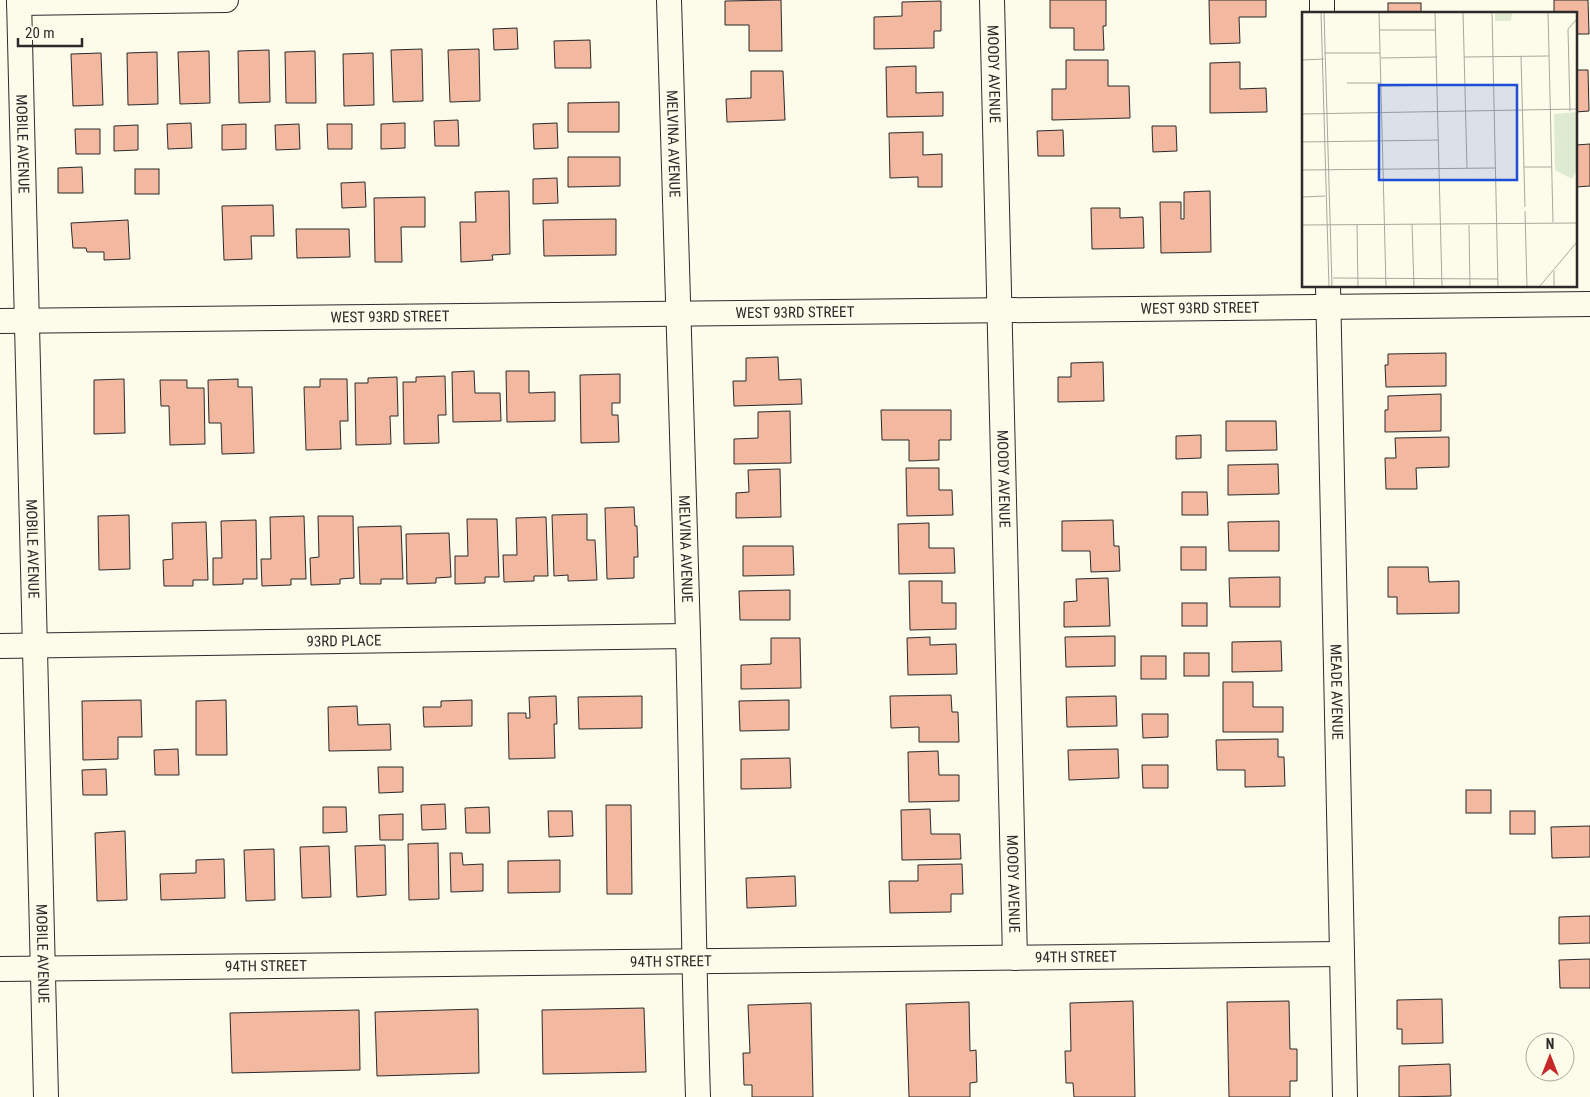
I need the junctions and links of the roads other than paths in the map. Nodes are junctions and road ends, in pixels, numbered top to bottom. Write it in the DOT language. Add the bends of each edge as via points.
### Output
graph roads {
  1 [pos="226,0"];
  2 [pos="669,0"];
  3 [pos="992,0"];
  4 [pos="19,1"];
  5 [pos="1329,296"];
  6 [pos="1590,304"];
  7 [pos="1000,311"];
  8 [pos="677,314"];
  9 [pos="0,320"];
  10 [pos="27,320"];
  11 [pos="688,636"];
  12 [pos="0,646"];
  13 [pos="35,646"];
  14 [pos="1342,954"];
  15 [pos="1015,958"];
  16 [pos="693,961"];
  17 [pos="43,968"];
  18 [pos="0,969"];
  19 [pos="46,1097"];
  20 [pos="698,1097"];
  21 [pos="1345,1097"];
  1 -- 4 [label="street"];
  2 -- 8 [label="street, MELVINA AVENUE"];
  3 -- 7 [label="street, MOODY AVENUE"];
  4 -- 10 [label="street, MOBILE AVENUE"];
  5 -- 6 [label="street, WEST 93RD STREET"];
  5 -- 7 [label="street, WEST 93RD STREET"];
  5 -- 14 [label="street, MEADE AVENUE"];
  7 -- 8 [label="street, WEST 93RD STREET"];
  7 -- 15 [label="street, MOODY AVENUE"];
  8 -- 10 [label="street, WEST 93RD STREET"];
  8 -- 11 [label="street, MELVINA AVENUE"];
  9 -- 10 [label="street, WEST 93RD STREET"];
  10 -- 13 [label="street, MOBILE AVENUE"];
  11 -- 13 [label="street, 93RD PLACE"];
  11 -- 16 [label="street, MELVINA AVENUE"];
  12 -- 13 [label="street, 93RD PLACE"];
  13 -- 17 [label="street, MOBILE AVENUE"];
  14 -- 15 [label="street, 94TH STREET"];
  14 -- 21 [label="street, MEADE AVENUE"];
  15 -- 16 [label="street, 94TH STREET"];
  16 -- 17 [label="street, 94TH STREET"];
  16 -- 20 [label="street, MELVINA AVENUE"];
  17 -- 18 [label="street, 94TH STREET"];
  17 -- 19 [label="street, MOBILE AVENUE"];
}
